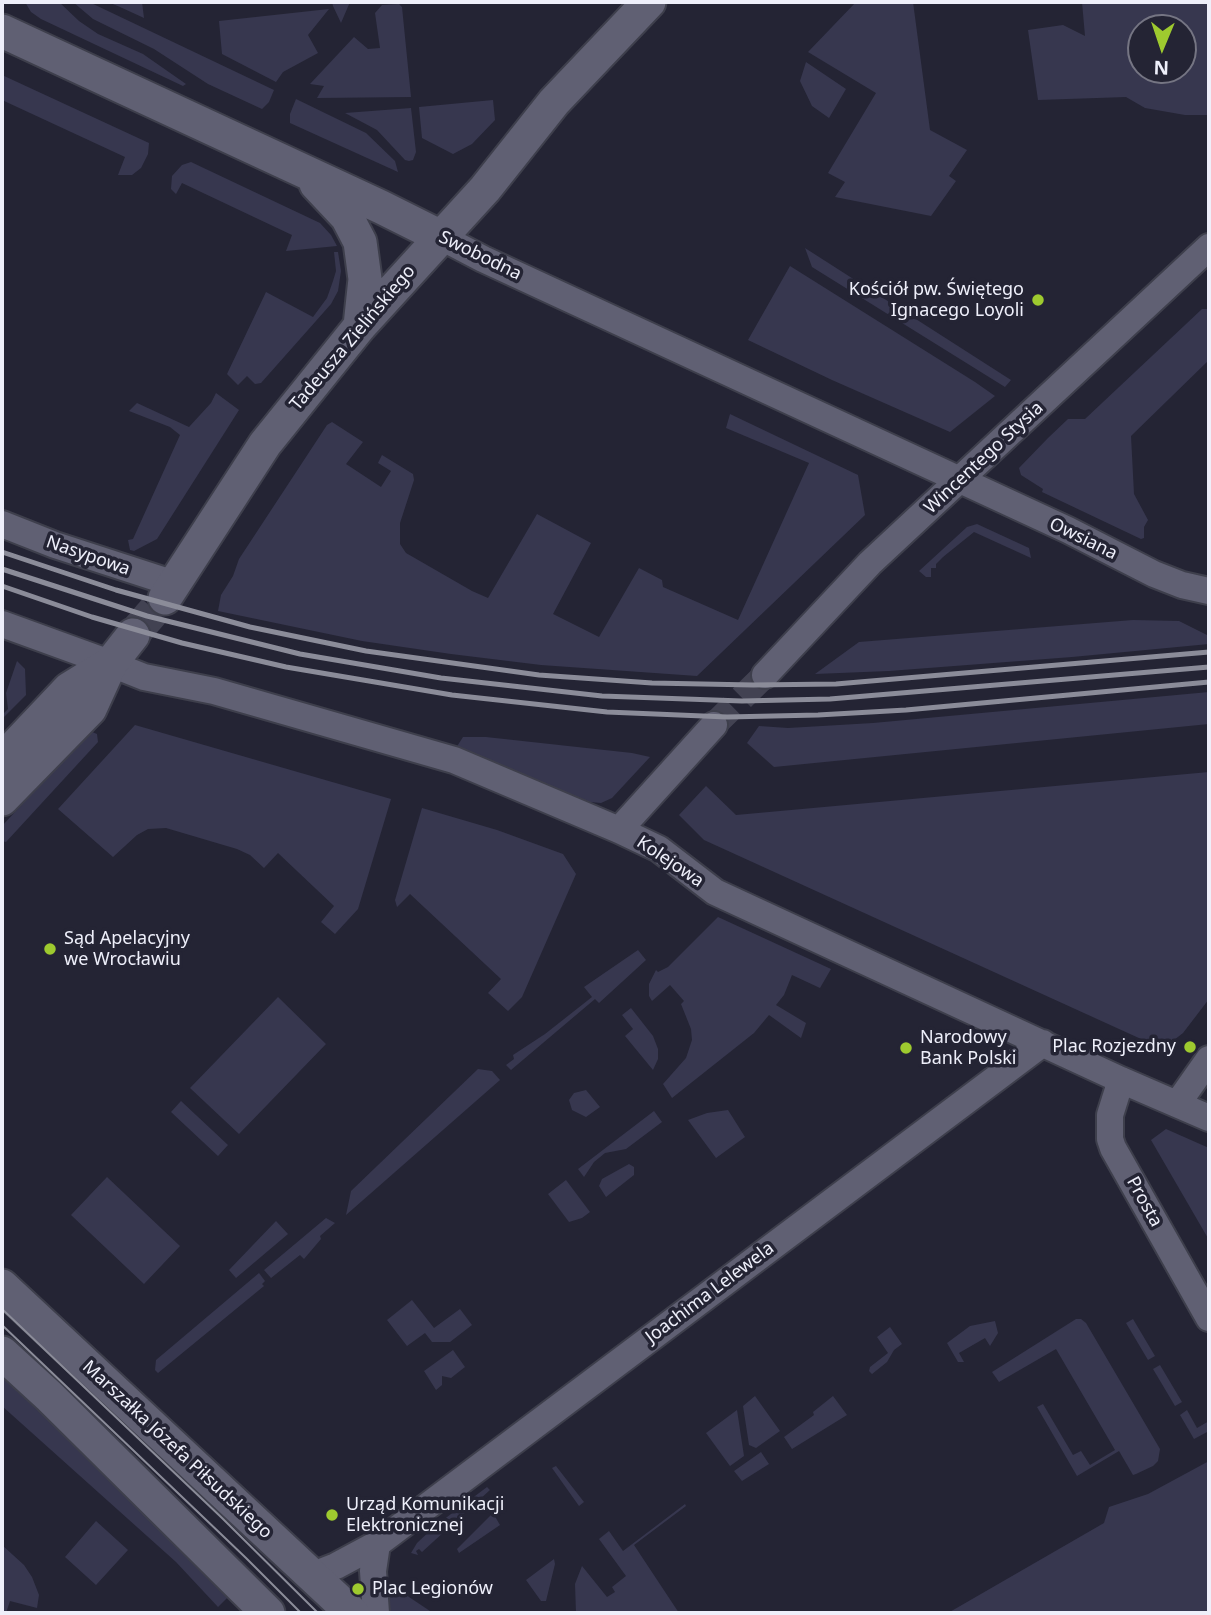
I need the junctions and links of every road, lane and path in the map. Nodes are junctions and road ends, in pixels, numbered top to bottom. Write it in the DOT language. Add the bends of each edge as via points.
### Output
graph roads {
  1 [pos="649,2"];
  2 [pos="2,30"];
  3 [pos="304,172"];
  4 [pos="441,237"];
  5 [pos="1209,247"];
  6 [pos="360,326"];
  7 [pos="958,481"];
  8 [pos="2,524"];
  9 [pos="170,591"];
  10 [pos="1209,591"];
  11 [pos="2,624"];
  12 [pos="133,635"];
  13 [pos="111,663"];
  14 [pos="765,675"];
  15 [pos="714,725"];
  16 [pos="2,760"];
  17 [pos="2,799"];
  18 [pos="619,830"];
  19 [pos="1043,1043"];
  20 [pos="1209,1059"];
  21 [pos="1121,1080"];
  22 [pos="1178,1103"];
  23 [pos="1209,1118"];
  24 [pos="2,1286"];
  25 [pos="1209,1318"];
  26 [pos="2,1353"];
  27 [pos="377,1544"];
  28 [pos="313,1575"];
  29 [pos="268,1613"];
  30 [pos="352,1613"];
  31 [pos="376,1613"];
  1 -- 4 [label="street, Tadeusza Zielińskiego" via="554,102"];
  2 -- 3 [label="street, Swobodna"];
  3 -- 4 [label="street, Swobodna"];
  3 -- 6 [label="street" via="346,217 360,242 365,279"];
  4 -- 6 [label="street, Tadeusza Zielińskiego"];
  4 -- 7 [label="street, Swobodna"];
  5 -- 7 [label="street, Wincentego Stysia"];
  6 -- 9 [label="street, Tadeusza Zielińskiego" via="265,444"];
  7 -- 10 [label="street, Owsiana" via="1154,574"];
  7 -- 14 [label="street, Wincentego Stysia" via="870,564"];
  8 -- 9 [label="street, Nasypowa"];
  11 -- 13 [label="street, Kolejowa"];
  12 -- 13 [label="street"];
  13 -- 16 [label="street" via="60,698"];
  13 -- 17 [label="street" via="90,709"];
  13 -- 18 [label="street, Kolejowa" via="144,677 214,691 454,760"];
  15 -- 18 [label="street"];
  18 -- 19 [label="street, Kolejowa" via="659,849 715,892"];
  19 -- 21 [label="street, Kolejowa"];
  19 -- 27 [label="street, Joachima Lelewela"];
  20 -- 22 [label="street"];
  21 -- 22 [label="street, Kolejowa"];
  21 -- 25 [label="street, Prosta" via="1110,1115 1113,1148"];
  22 -- 23 [label="street, Kolejowa"];
  24 -- 28 [label="street, Marszałka Józefa Piłsudskiego"];
  26 -- 29 [label="street"];
  27 -- 28 [label="street, Joachima Lelewela"];
  27 -- 31 [label="street" via="373,1571"];
  28 -- 30 [label="street, Marszałka Józefa Piłsudskiego"];
}
